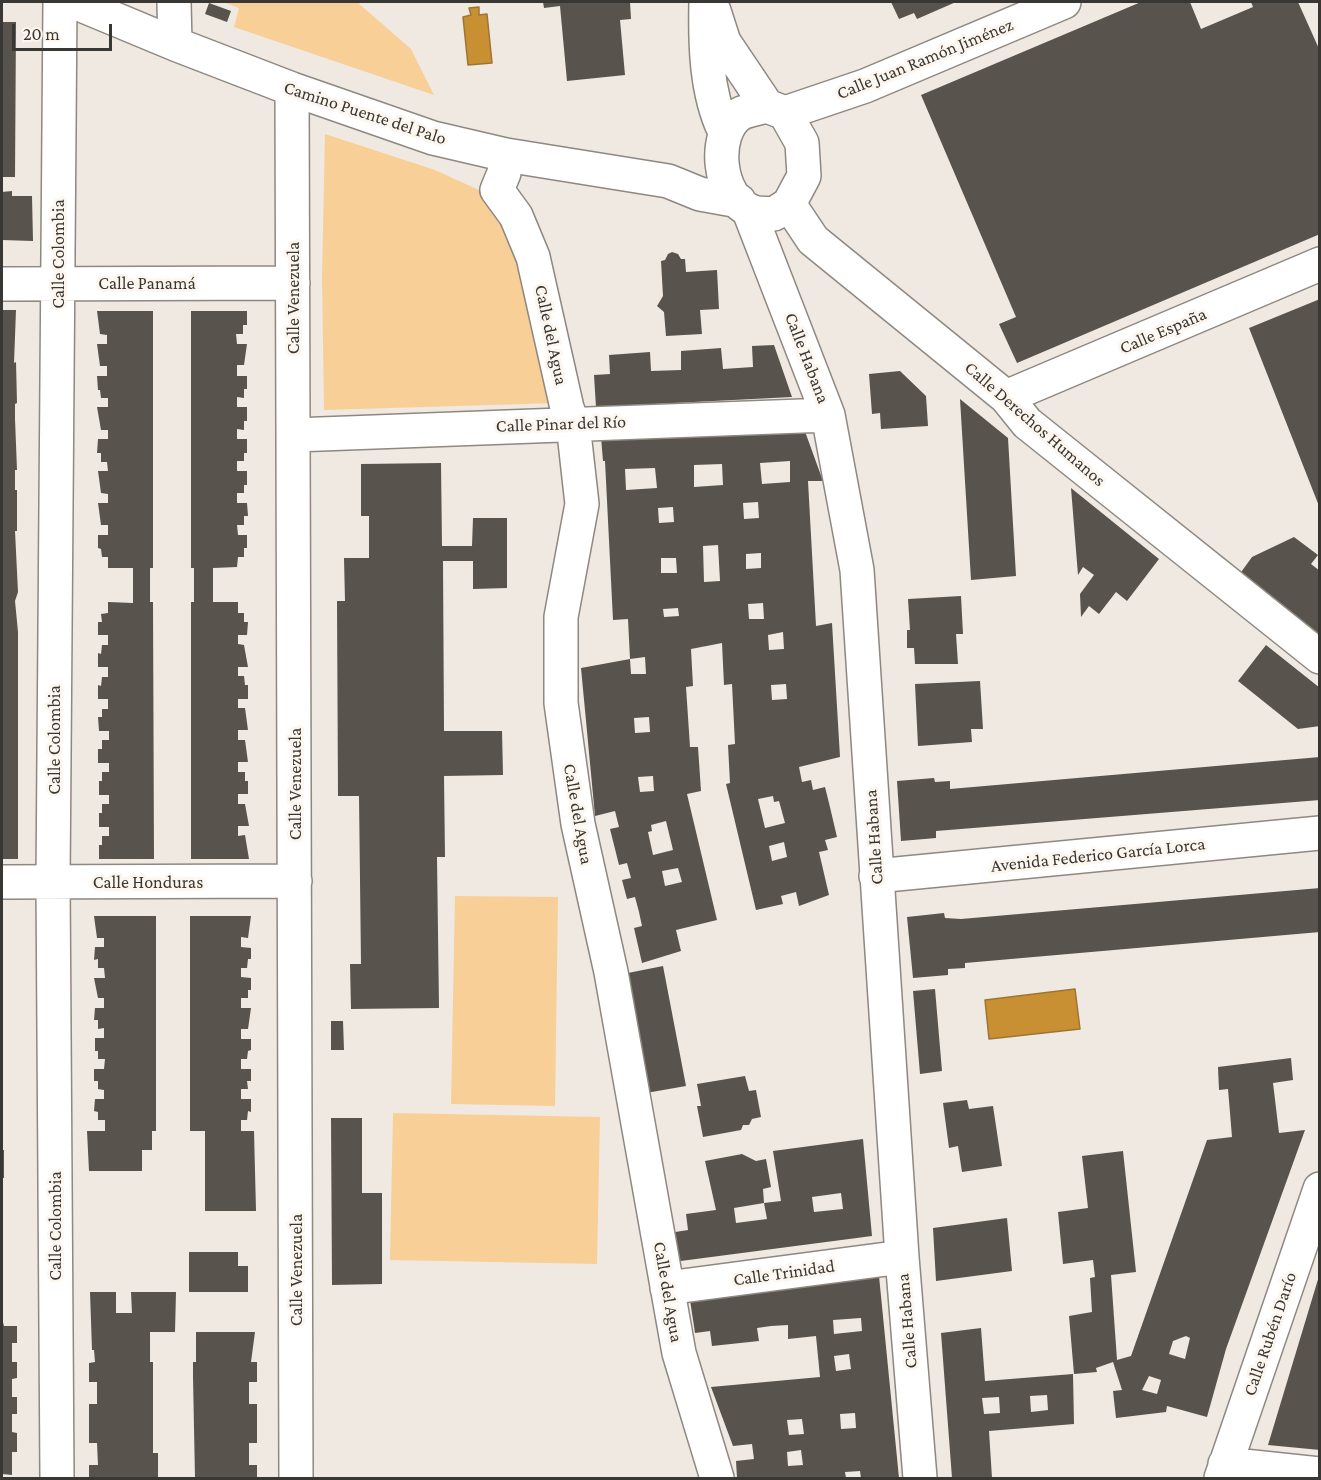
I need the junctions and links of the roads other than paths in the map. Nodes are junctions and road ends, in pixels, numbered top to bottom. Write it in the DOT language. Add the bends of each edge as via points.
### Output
graph roads {
  1 [pos="60,2"];
  2 [pos="74,2"];
  3 [pos="174,2"];
  4 [pos="706,2"];
  5 [pos="711,2"];
  6 [pos="1064,2"];
  7 [pos="175,45"];
  8 [pos="292,89"];
  9 [pos="776,110"];
  10 [pos="723,143"];
  11 [pos="506,155"];
  12 [pos="668,181"];
  13 [pos="789,204"];
  14 [pos="744,206"];
  15 [pos="1320,264"];
  16 [pos="293,283"];
  17 [pos="2,284"];
  18 [pos="58,284"];
  19 [pos="1006,397"];
  20 [pos="828,415"];
  21 [pos="573,424"];
  22 [pos="294,435"];
  23 [pos="1320,657"];
  24 [pos="1320,833"];
  25 [pos="876,876"];
  26 [pos="295,881"];
  27 [pos="2,882"];
  28 [pos="53,882"];
  29 [pos="1320,1189"];
  30 [pos="902,1257"];
  31 [pos="667,1288"];
  32 [pos="1223,1471"];
  33 [pos="1320,1474"];
  34 [pos="57,1479"];
  35 [pos="296,1479"];
  36 [pos="717,1479"];
  37 [pos="920,1479"];
  1 -- 18 [label="street, Calle Colombia"];
  2 -- 7 [label="street, Camino Puente del Palo"];
  3 -- 7 [label="street"];
  4 -- 10 [label="street" via="705,36"];
  5 -- 9 [label="street" via="724,42"];
  6 -- 9 [label="street, Calle Juan Ramón Jiménez" via="865,86"];
  7 -- 8 [label="street, Camino Puente del Palo"];
  8 -- 11 [label="street, Camino Puente del Palo" via="433,138"];
  8 -- 16 [label="street, Calle Venezuela"];
  9 -- 10 [label="street" via="740,114"];
  9 -- 13 [label="street" via="802,143 804,176"];
  10 -- 12 [label="street" via="686,175"];
  10 -- 14 [label="street" via="723,173"];
  11 -- 12 [label="street, Camino Puente del Palo"];
  11 -- 21 [label="street, Calle del Agua" via="497,190 516,216 533,257"];
  12 -- 14 [label="street, Camino Puente del Palo"];
  13 -- 14 [label="street" via="774,214"];
  13 -- 19 [label="street, Calle Derechos Humanos" via="813,240"];
  14 -- 20 [label="street, Calle Habana"];
  15 -- 19 [label="street, Calle España"];
  16 -- 18 [label="street, Calle Panamá"];
  16 -- 22 [label="street, Calle Venezuela"];
  17 -- 18 [label="street, Calle Panamá"];
  18 -- 28 [label="street, Calle Colombia"];
  19 -- 23 [label="street, Calle Derechos Humanos" via="1027,423"];
  20 -- 21 [label="street, Calle Pinar del Río"];
  20 -- 25 [label="street, Calle Habana" via="857,570"];
  21 -- 22 [label="street, Calle Pinar del Río"];
  21 -- 31 [label="street, Calle del Agua" via="582,504 561,617 561,703 578,824 611,972"];
  22 -- 26 [label="street, Calle Venezuela"];
  24 -- 25 [label="street, Avenida Federico García Lorca"];
  25 -- 30 [label="street, Calle Habana"];
  26 -- 28 [label="street, Calle Honduras"];
  26 -- 35 [label="street, Calle Venezuela"];
  27 -- 28 [label="street, Calle Honduras"];
  28 -- 34 [label="street, Calle Colombia"];
  29 -- 32 [label="street, Calle Rubén Darío"];
  30 -- 31 [label="street, Calle Trinidad"];
  30 -- 37 [label="street, Calle Habana"];
  31 -- 36 [label="street, Calle del Agua" via="679,1353"];
  32 -- 33 [label="street"];
}
